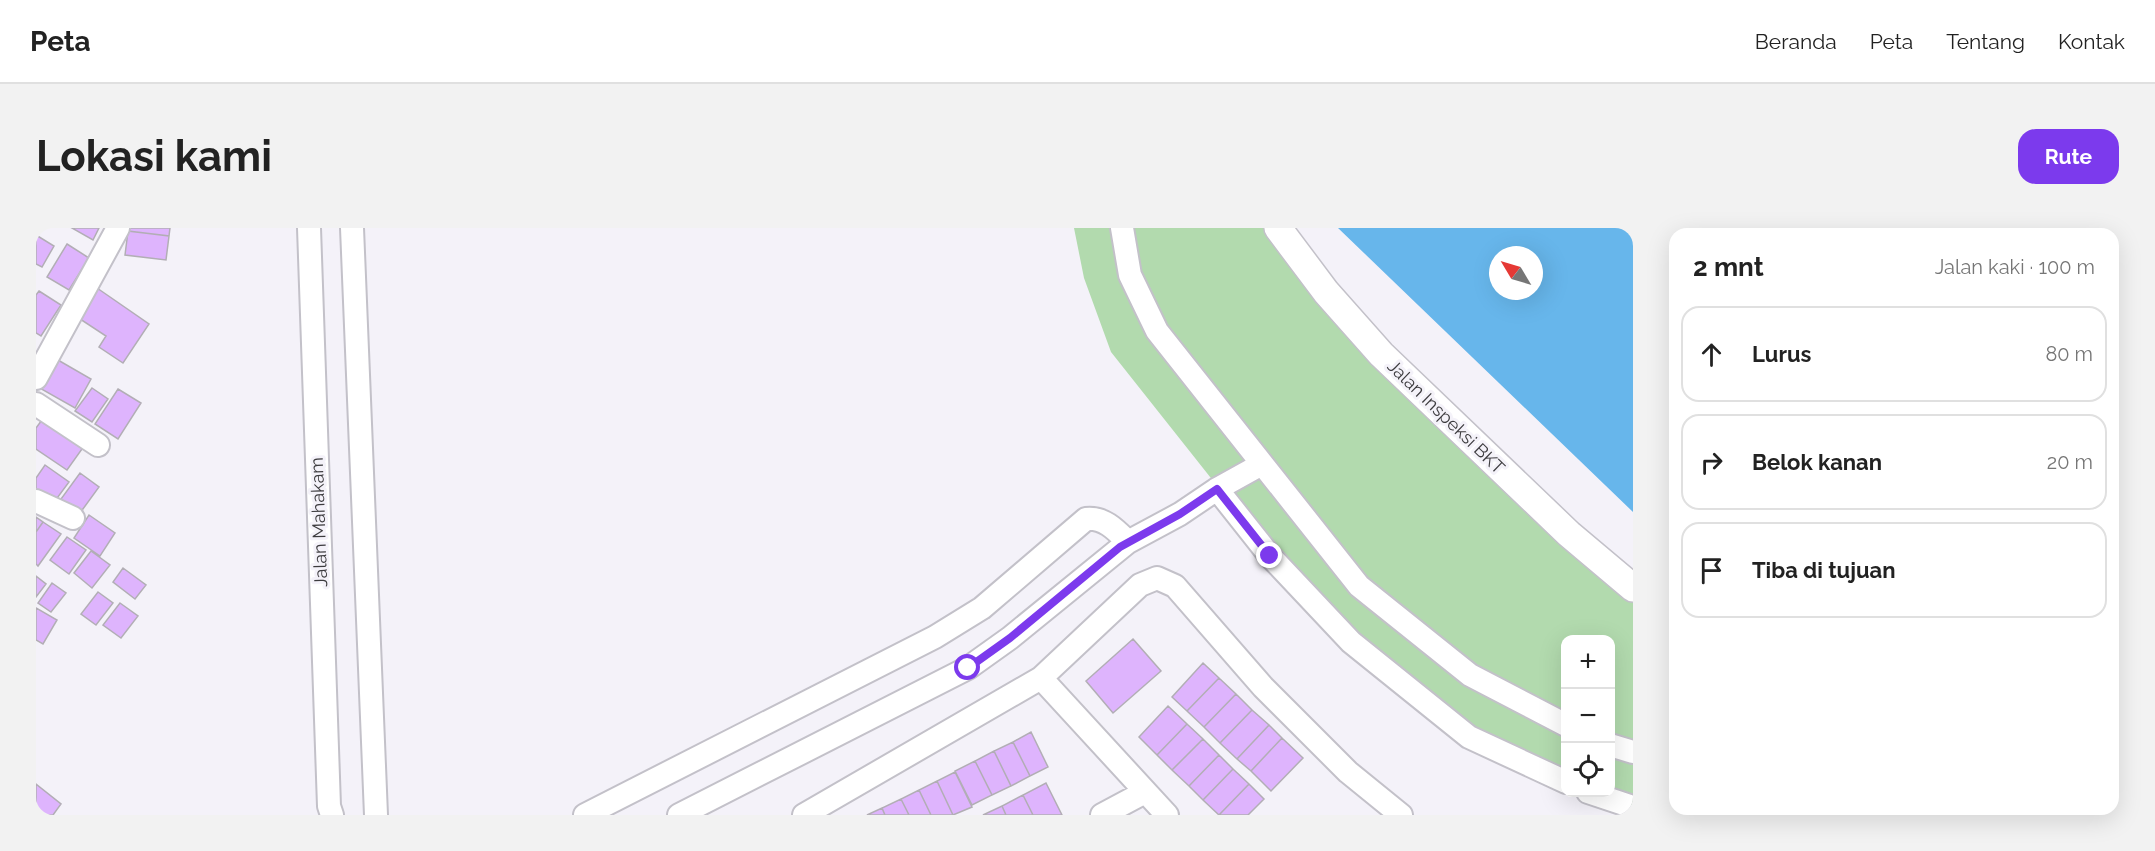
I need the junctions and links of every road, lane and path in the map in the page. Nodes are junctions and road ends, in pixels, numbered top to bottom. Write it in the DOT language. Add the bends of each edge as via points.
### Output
graph roads {
  1 [pos="118,228"];
  2 [pos="309,228"];
  3 [pos="352,228"];
  4 [pos="1122,228"];
  5 [pos="1278,228"];
  6 [pos="37,375"];
  7 [pos="36,404"];
  8 [pos="98,445"];
  9 [pos="1262,464"];
  10 [pos="1217,489"];
  11 [pos="36,501"];
  12 [pos="73,518"];
  13 [pos="1128,542"];
  14 [pos="1633,588"];
  15 [pos="1041,678"];
  16 [pos="1561,722"];
  17 [pos="1615,746"];
  18 [pos="1633,752"];
  19 [pos="1561,780"];
  20 [pos="1145,792"];
  21 [pos="1603,797"];
  22 [pos="1633,807"];
  23 [pos="332,815"];
  24 [pos="376,815"];
  25 [pos="585,815"];
  26 [pos="680,815"];
  27 [pos="804,815"];
  28 [pos="1102,815"];
  29 [pos="1167,815"];
  30 [pos="1401,815"];
  1 -- 6 [label="street"];
  2 -- 23 [label="street, Jalan Mahakam"];
  3 -- 24 [label="street"];
  4 -- 9 [label="street" via="1130,275 1157,331"];
  5 -- 14 [label="street, Jalan Inspeksi BKT" via="1326,292 1381,354 1569,534"];
  7 -- 8 [label="street"];
  9 -- 10 [label="street"];
  9 -- 16 [label="street" via="1359,586 1470,675"];
  10 -- 13 [label="street"];
  10 -- 19 [label="street" via="1270,556 1351,642 1469,737"];
  11 -- 12 [label="street"];
  13 -- 25 [label="street" via="1104,521 1086,519 982,608 935,637"];
  13 -- 26 [label="street" via="968,668"];
  15 -- 20 [label="street"];
  15 -- 27 [label="street"];
  15 -- 30 [label="street" via="1140,585 1157,578 1175,586 1263,687 1348,772"];
  17 -- 18 [label="street"];
  20 -- 28 [label="street"];
  20 -- 29 [label="street"];
  21 -- 22 [label="street"];
}
